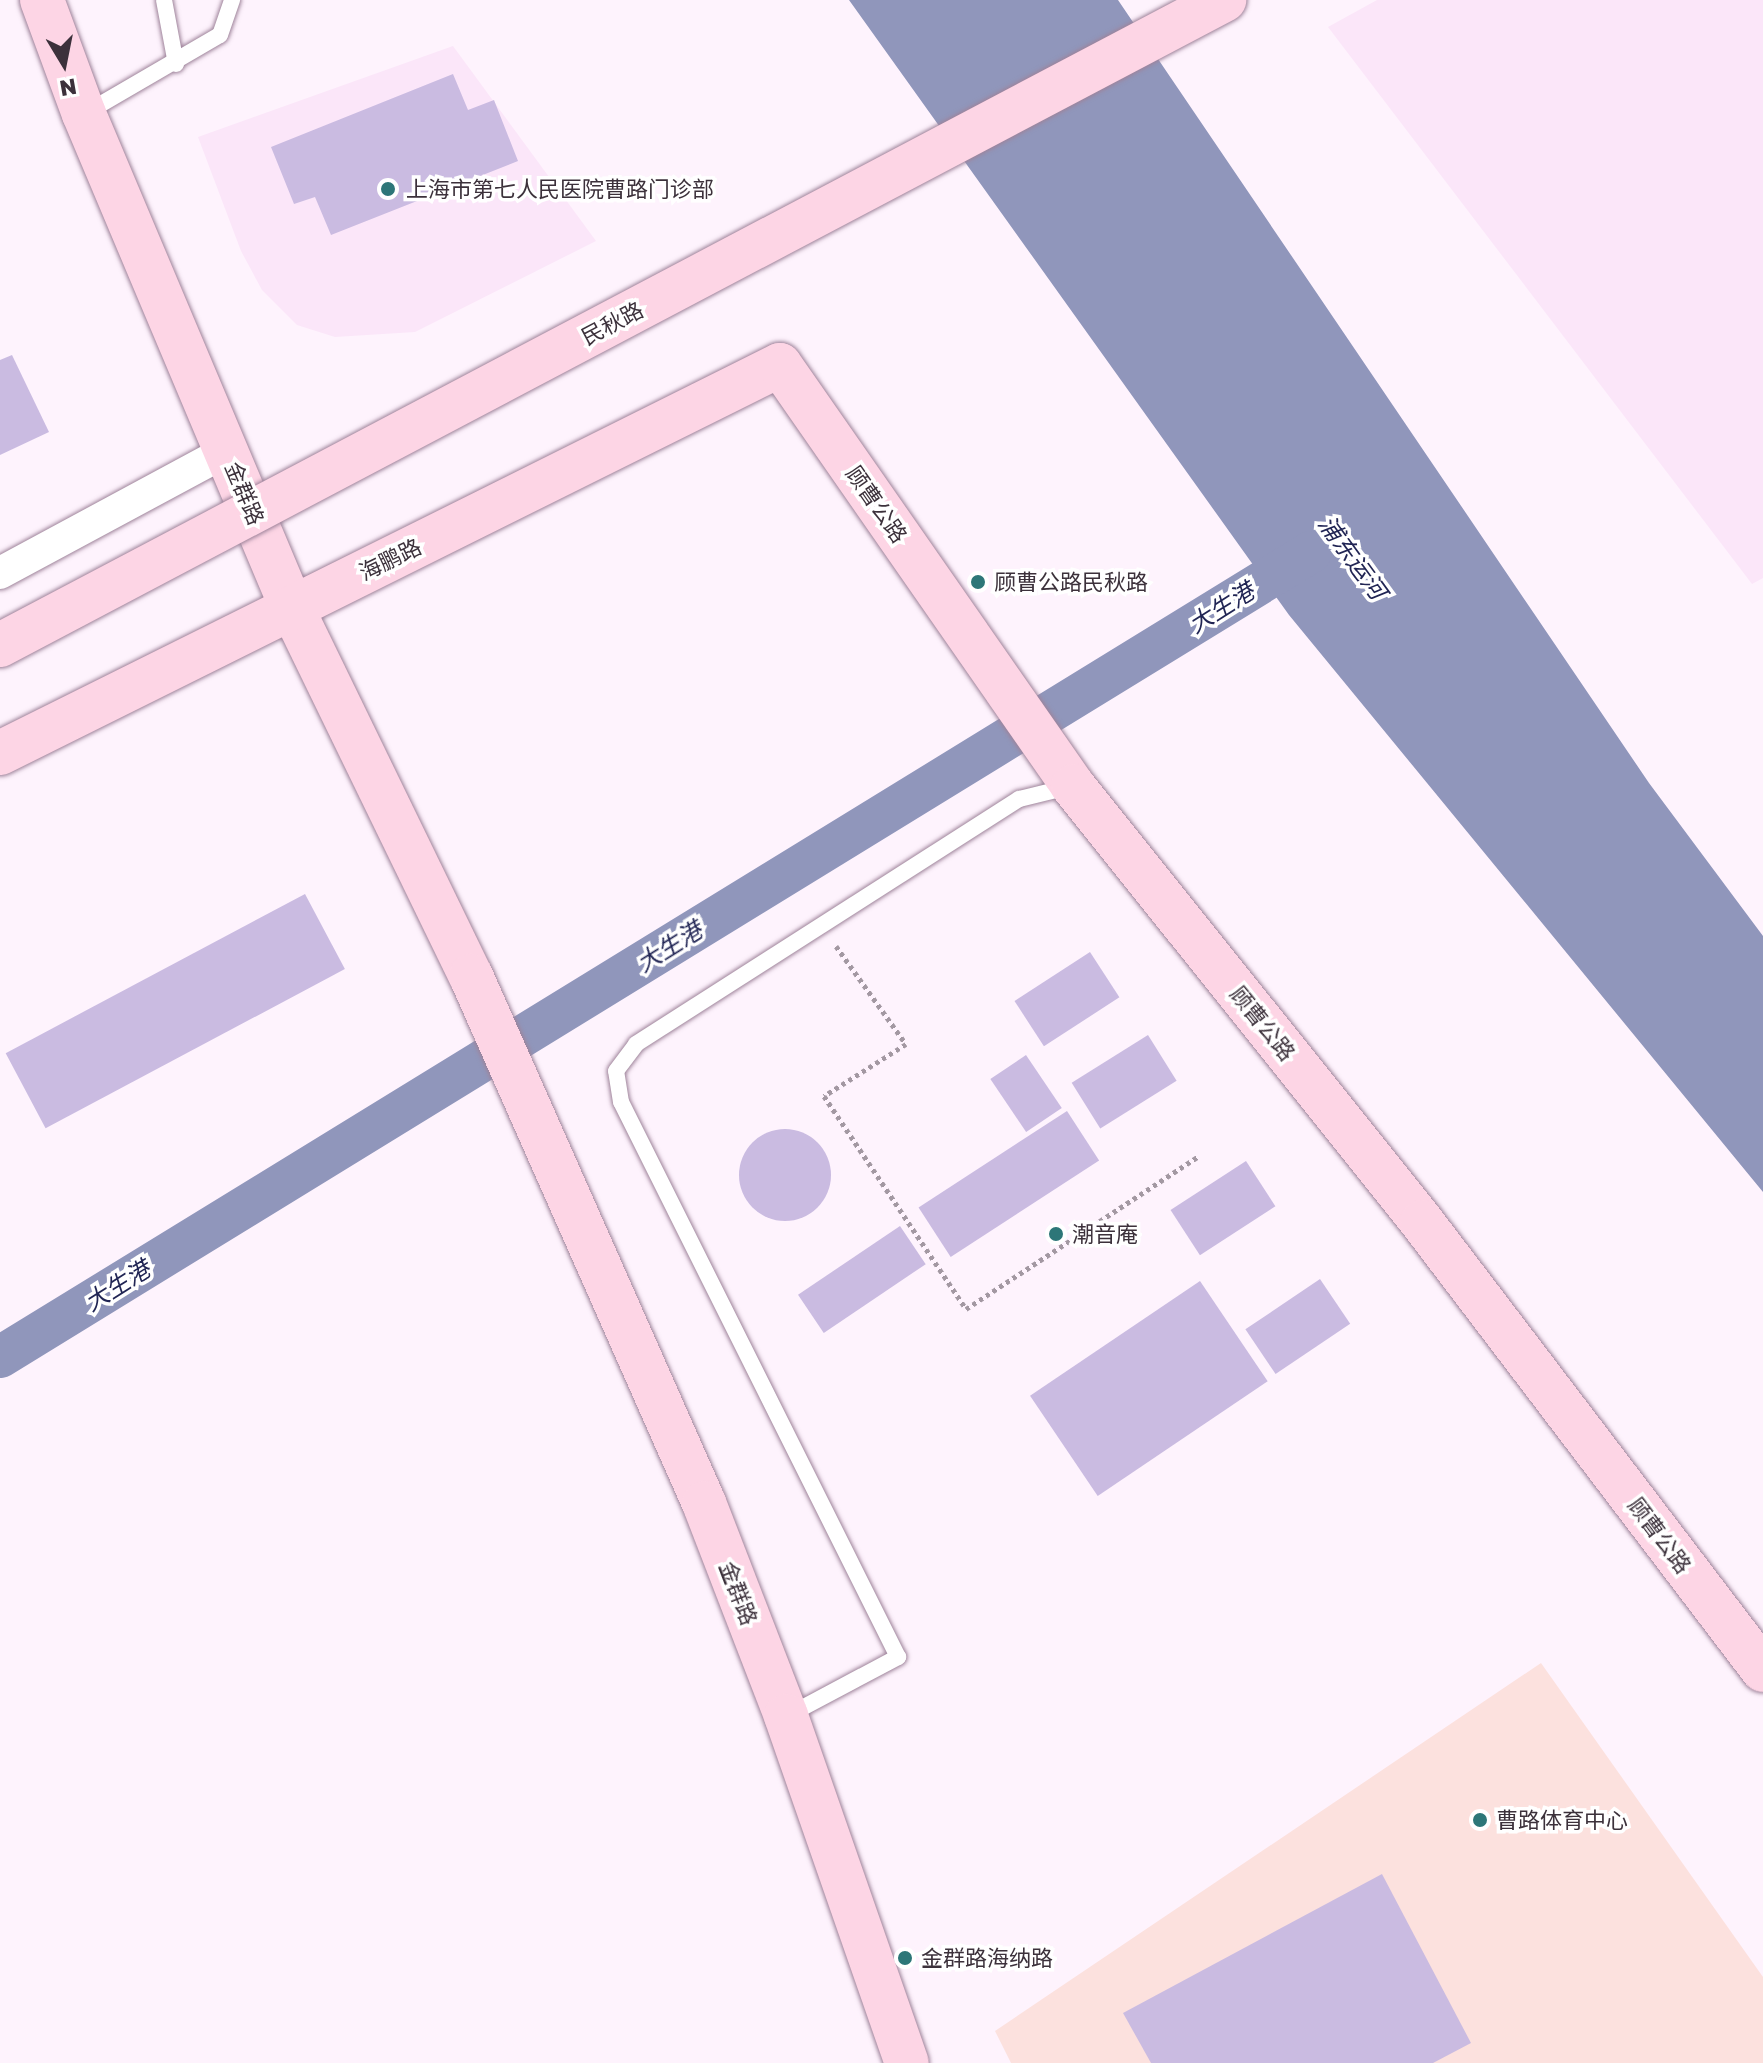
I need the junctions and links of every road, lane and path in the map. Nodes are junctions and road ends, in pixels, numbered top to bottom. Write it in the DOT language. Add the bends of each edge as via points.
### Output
graph roads {
  1 [pos="42,0"];
  2 [pos="164,0"];
  3 [pos="232,0"];
  4 [pos="1224,0"];
  5 [pos="176,64"];
  6 [pos="84,114"];
  7 [pos="780,365"];
  8 [pos="227,451"];
  9 [pos="0,573"];
  10 [pos="292,608"];
  11 [pos="0,645"];
  12 [pos="0,753"];
  13 [pos="1067,774"];
  14 [pos="822,926"];
  15 [pos="1197,1157"];
  16 [pos="1763,1670"];
  17 [pos="786,1716"];
  18 [pos="907,2063"];
  1 -- 6 [label="street, 金群路"];
  2 -- 5 [label="lane"];
  3 -- 5 [label="lane" via="220,35"];
  4 -- 11 [label="street, 民秋路, bridge"];
  5 -- 6 [label="lane"];
  6 -- 8 [label="street, 金群路"];
  7 -- 10 [label="street, 海鹏路"];
  7 -- 13 [label="street, 顾曹公路"];
  8 -- 9 [label="street"];
  8 -- 10 [label="street, 金群路"];
  10 -- 12 [label="street, 海鹏路"];
  10 -- 17 [label="street, 金群路" via="471,976 704,1503"];
  13 -- 14 [label="lane" via="1019,799"];
  13 -- 16 [label="street, 顾曹公路" via="1422,1222"];
  14 -- 15 [label="path" via="906,1044 824,1096 966,1309"];
  14 -- 17 [label="lane" via="636,1044 616,1071 621,1102 898,1657"];
  17 -- 18 [label="street, 金群路"];
}
